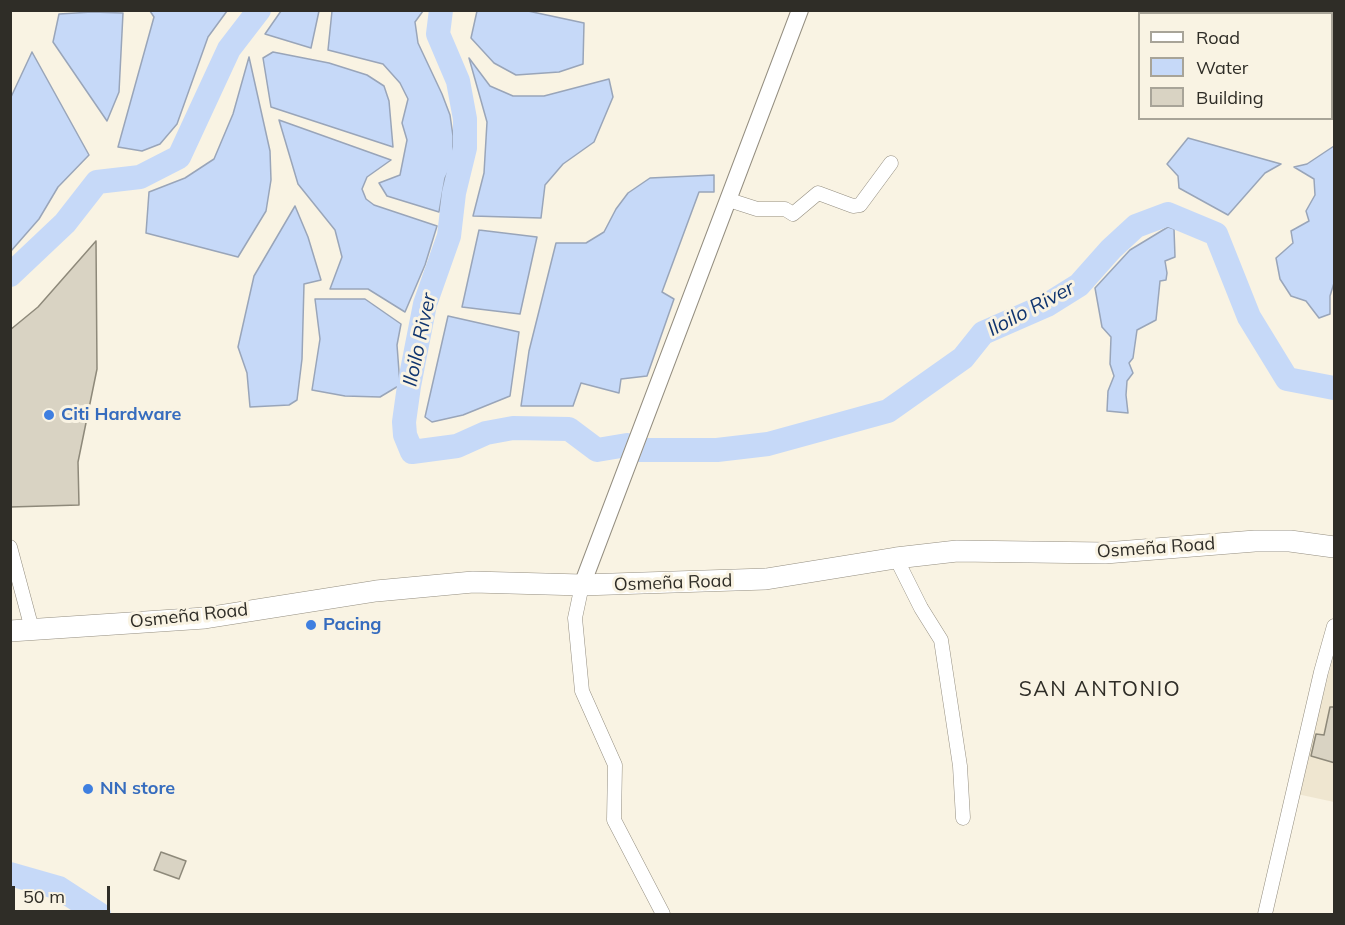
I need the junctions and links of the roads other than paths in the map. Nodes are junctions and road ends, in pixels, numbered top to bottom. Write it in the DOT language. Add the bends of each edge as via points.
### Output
graph roads {
  1 [pos="800,10"];
  2 [pos="891,163"];
  3 [pos="729,200"];
  4 [pos="10,547"];
  5 [pos="1335,548"];
  6 [pos="896,558"];
  7 [pos="582,585"];
  8 [pos="1335,626"];
  9 [pos="32,630"];
  10 [pos="10,631"];
  11 [pos="963,818"];
  12 [pos="663,915"];
  13 [pos="1265,915"];
  1 -- 3 [label="street"];
  2 -- 3 [label="street" via="860,205 818,193 793,214 785,209 757,209"];
  3 -- 7 [label="street"];
  4 -- 9 [label="street"];
  5 -- 6 [label="main road, Osmeña Road" via="1290,541 1255,541 1105,553 957,551"];
  6 -- 7 [label="main road, Osmeña Road" via="766,579"];
  6 -- 11 [label="street" via="941,640 959,755"];
  7 -- 9 [label="main road, Osmeña Road" via="473,582 376,591 205,618"];
  7 -- 12 [label="street" via="575,618 582,691 615,765 614,820"];
  8 -- 13 [label="street" via="1310,715"];
  9 -- 10 [label="main road, Osmeña Road"];
}
